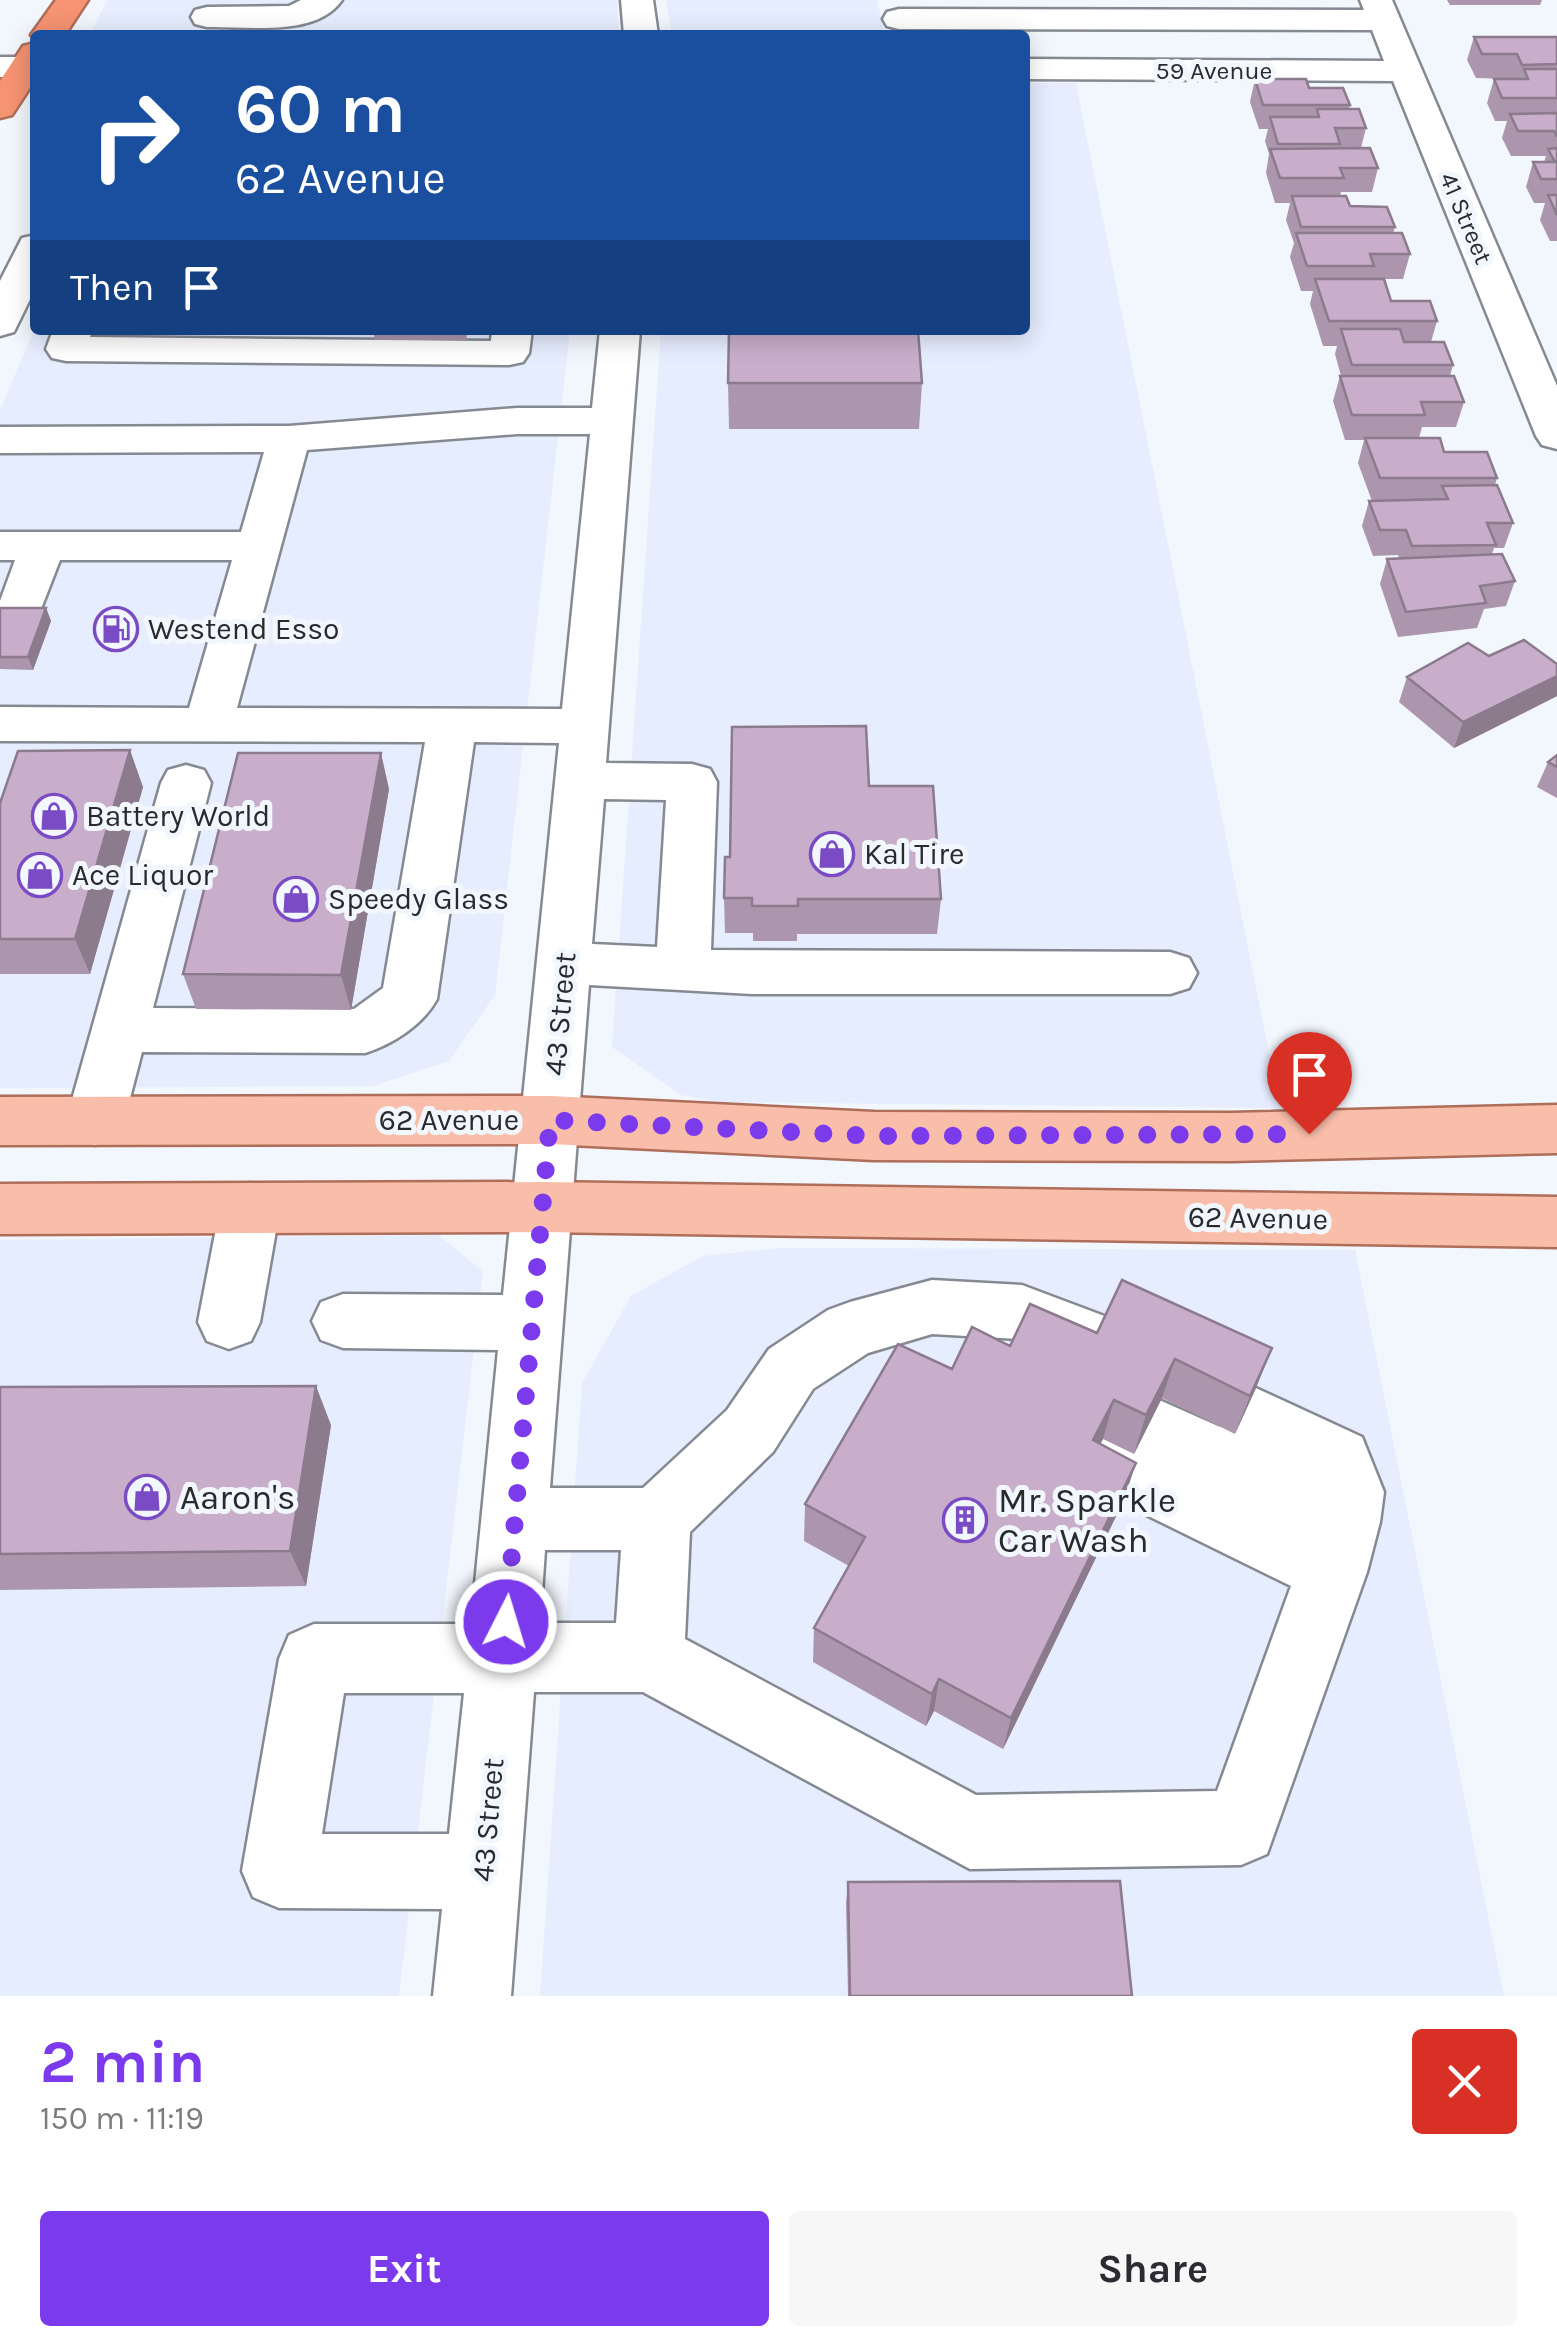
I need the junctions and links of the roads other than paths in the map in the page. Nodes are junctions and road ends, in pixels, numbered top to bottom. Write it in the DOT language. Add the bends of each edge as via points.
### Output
graph roads {
  1 [pos="72,0"];
  2 [pos="326,0"];
  3 [pos="637,0"];
  4 [pos="1380,10"];
  5 [pos="207,17"];
  6 [pos="897,18"];
  7 [pos="51,30"];
  8 [pos="640,30"];
  9 [pos="24,63"];
  10 [pos="1030,69"];
  11 [pos="1404,70"];
  12 [pos="0,108"];
  13 [pos="30,262"];
  14 [pos="13,318"];
  15 [pos="72,335"];
  16 [pos="511,335"];
  17 [pos="620,335"];
  18 [pos="612,422"];
  19 [pos="1557,436"];
  20 [pos="0,440"];
  21 [pos="288,440"];
  22 [pos="21,546"];
  23 [pos="259,546"];
  24 [pos="16,620"];
  25 [pos="0,724"];
  26 [pos="452,725"];
  27 [pos="208,726"];
  28 [pos="586,726"];
  29 [pos="580,781"];
  30 [pos="186,783"];
  31 [pos="564,963"];
  32 [pos="683,969"];
  33 [pos="1170,973"];
  34 [pos="120,1030"];
  35 [pos="550,1120"];
  36 [pos="0,1121"];
  37 [pos="95,1121"];
  38 [pos="1557,1129"];
  39 [pos="542,1207"];
  40 [pos="250,1208"];
  41 [pos="0,1209"];
  42 [pos="1557,1222"];
  43 [pos="343,1321"];
  44 [pos="230,1322"];
  45 [pos="532,1323"];
  46 [pos="904,1341"];
  47 [pos="1101,1344"];
  48 [pos="1014,1365"];
  49 [pos="1245,1412"];
  50 [pos="1121,1441"];
  51 [pos="1340,1517"];
  52 [pos="657,1519"];
  53 [pos="515,1520"];
  54 [pos="502,1656"];
  55 [pos="649,1657"];
  56 [pos="483,1872"];
  57 [pos="472,1996"];
  1 -- 7 [label="highway"];
  2 -- 5 [label="street" via="295,16"];
  3 -- 8 [label="street"];
  4 -- 6 [label="street"];
  4 -- 11 [label="street, 41 Street"];
  9 -- 12 [label="highway"];
  10 -- 11 [label="street, 59 Avenue"];
  11 -- 19 [label="street, 41 Street"];
  13 -- 14 [label="street"];
  15 -- 16 [label="street" via="66,349 278,354 509,353"];
  17 -- 18 [label="street, 43 Street"];
  18 -- 21 [label="street" via="517,421"];
  18 -- 28 [label="street, 43 Street"];
  20 -- 21 [label="street"];
  21 -- 23 [label="street"];
  22 -- 23 [label="street"];
  22 -- 24 [label="street"];
  23 -- 27 [label="street"];
  25 -- 27 [label="street"];
  26 -- 27 [label="street"];
  26 -- 28 [label="street"];
  26 -- 34 [label="street" via="408,998 366,1031"];
  28 -- 29 [label="street, 43 Street"];
  29 -- 31 [label="street, 43 Street"];
  29 -- 32 [label="street" via="692,782"];
  30 -- 34 [label="street"];
  31 -- 32 [label="street"];
  31 -- 35 [label="street, 43 Street"];
  32 -- 33 [label="street"];
  34 -- 37 [label="street"];
  35 -- 37 [label="main road, 62 Avenue"];
  35 -- 38 [label="main road, 62 Avenue" via="874,1136"];
  35 -- 39 [label="street, 43 Street"];
  36 -- 37 [label="main road, 62 Avenue"];
  39 -- 40 [label="main road, 62 Avenue"];
  39 -- 42 [label="main road, 62 Avenue"];
  39 -- 45 [label="street, 43 Street"];
  40 -- 41 [label="main road, 62 Avenue"];
  40 -- 44 [label="street"];
  43 -- 45 [label="street"];
  45 -- 53 [label="street, 43 Street"];
  46 -- 47 [label="street" via="932,1307 1022,1312"];
  46 -- 48 [label="street"];
  46 -- 52 [label="street" via="850,1330 790,1369 750,1431"];
  49 -- 51 [label="street"];
  50 -- 51 [label="street"];
  51 -- 55 [label="street" via="1241,1828 970,1832"];
  52 -- 53 [label="street"];
  52 -- 55 [label="street"];
  53 -- 54 [label="street, 43 Street"];
  54 -- 55 [label="street"];
  54 -- 56 [label="street, 43 Street"];
  54 -- 56 [label="street" via="314,1658 279,1870"];
  56 -- 57 [label="street, 43 Street"];
}
